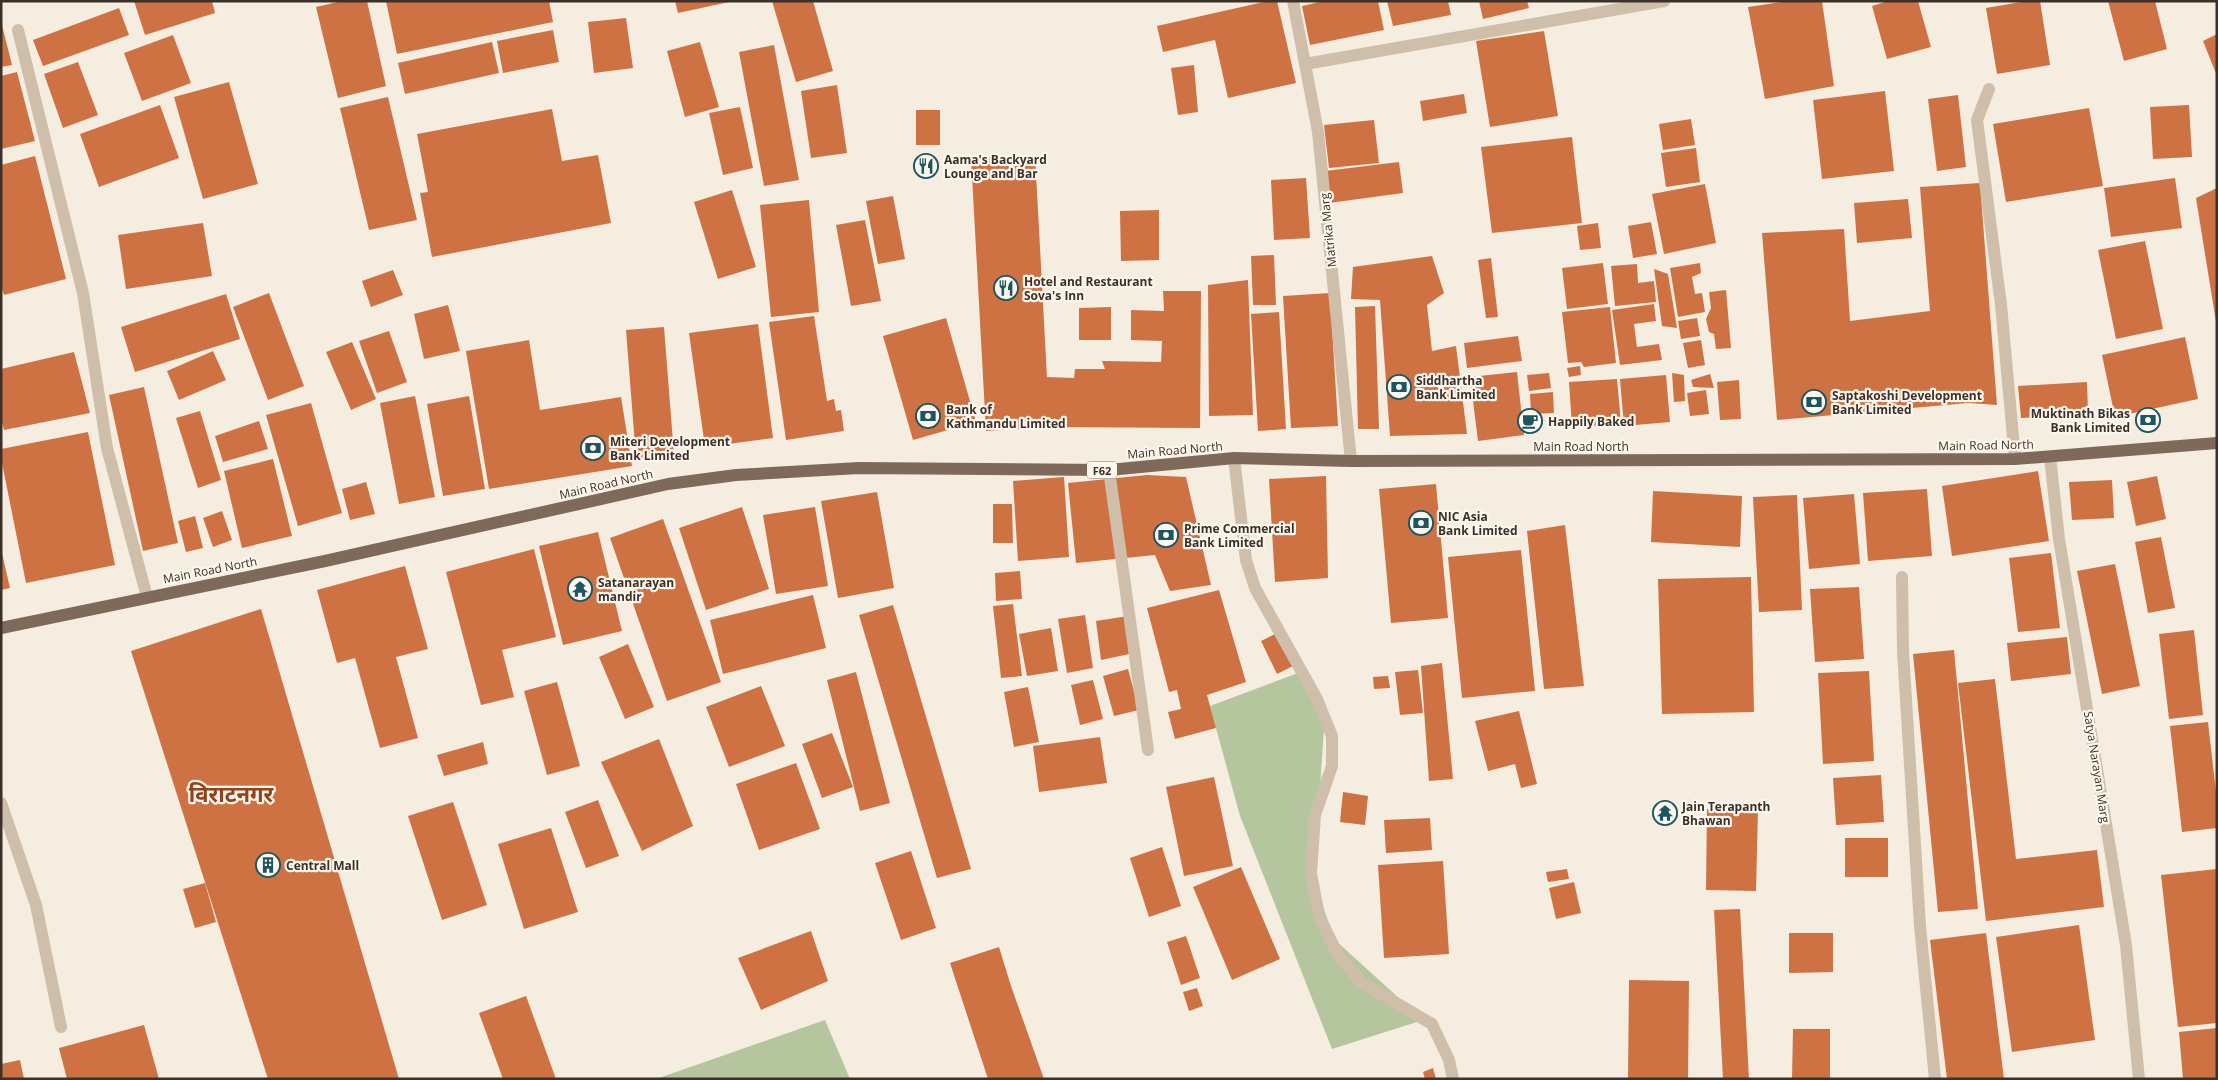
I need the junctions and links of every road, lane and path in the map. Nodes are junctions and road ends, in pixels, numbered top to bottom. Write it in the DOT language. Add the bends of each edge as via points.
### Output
graph roads {
  1 [pos="1293,1"];
  2 [pos="1657,2"];
  3 [pos="18,30"];
  4 [pos="1305,64"];
  5 [pos="1989,89"];
  6 [pos="2217,443"];
  7 [pos="2050,457"];
  8 [pos="1234,458"];
  9 [pos="2016,459"];
  10 [pos="1352,461"];
  11 [pos="1109,470"];
  12 [pos="1902,577"];
  13 [pos="147,597"];
  14 [pos="1,628"];
  15 [pos="1148,750"];
  16 [pos="1,803"];
  17 [pos="61,1027"];
  18 [pos="1453,1079"];
  19 [pos="1935,1079"];
  20 [pos="2139,1079"];
  1 -- 4 [label="street, Matrika Marg"];
  2 -- 4 [label="street"];
  3 -- 13 [label="street" via="83,293 107,448"];
  4 -- 10 [label="street, Matrika Marg" via="1318,132"];
  5 -- 9 [label="street" via="1978,120"];
  6 -- 7 [label="main road, Main Road North / F62"];
  7 -- 9 [label="main road, Main Road North / F62"];
  7 -- 20 [label="street, Satya Narayan Marg" via="2059,539 2126,945"];
  8 -- 10 [label="main road, Main Road North / F62"];
  8 -- 11 [label="main road, Main Road North / F62"];
  8 -- 18 [label="street" via="1246,560 1255,588 1318,698 1332,736 1332,766 1314,825 1311,874 1320,916 1338,955 1362,983 1432,1024 1449,1060"];
  9 -- 10 [label="main road, Main Road North / F62"];
  11 -- 13 [label="main road, Main Road North / F62" via="860,468 736,475 668,484 326,561"];
  11 -- 15 [label="street"];
  12 -- 19 [label="street" via="1903,651 1920,926"];
  13 -- 14 [label="main road, Main Road North / F62"];
  16 -- 17 [label="street" via="36,905"];
}
